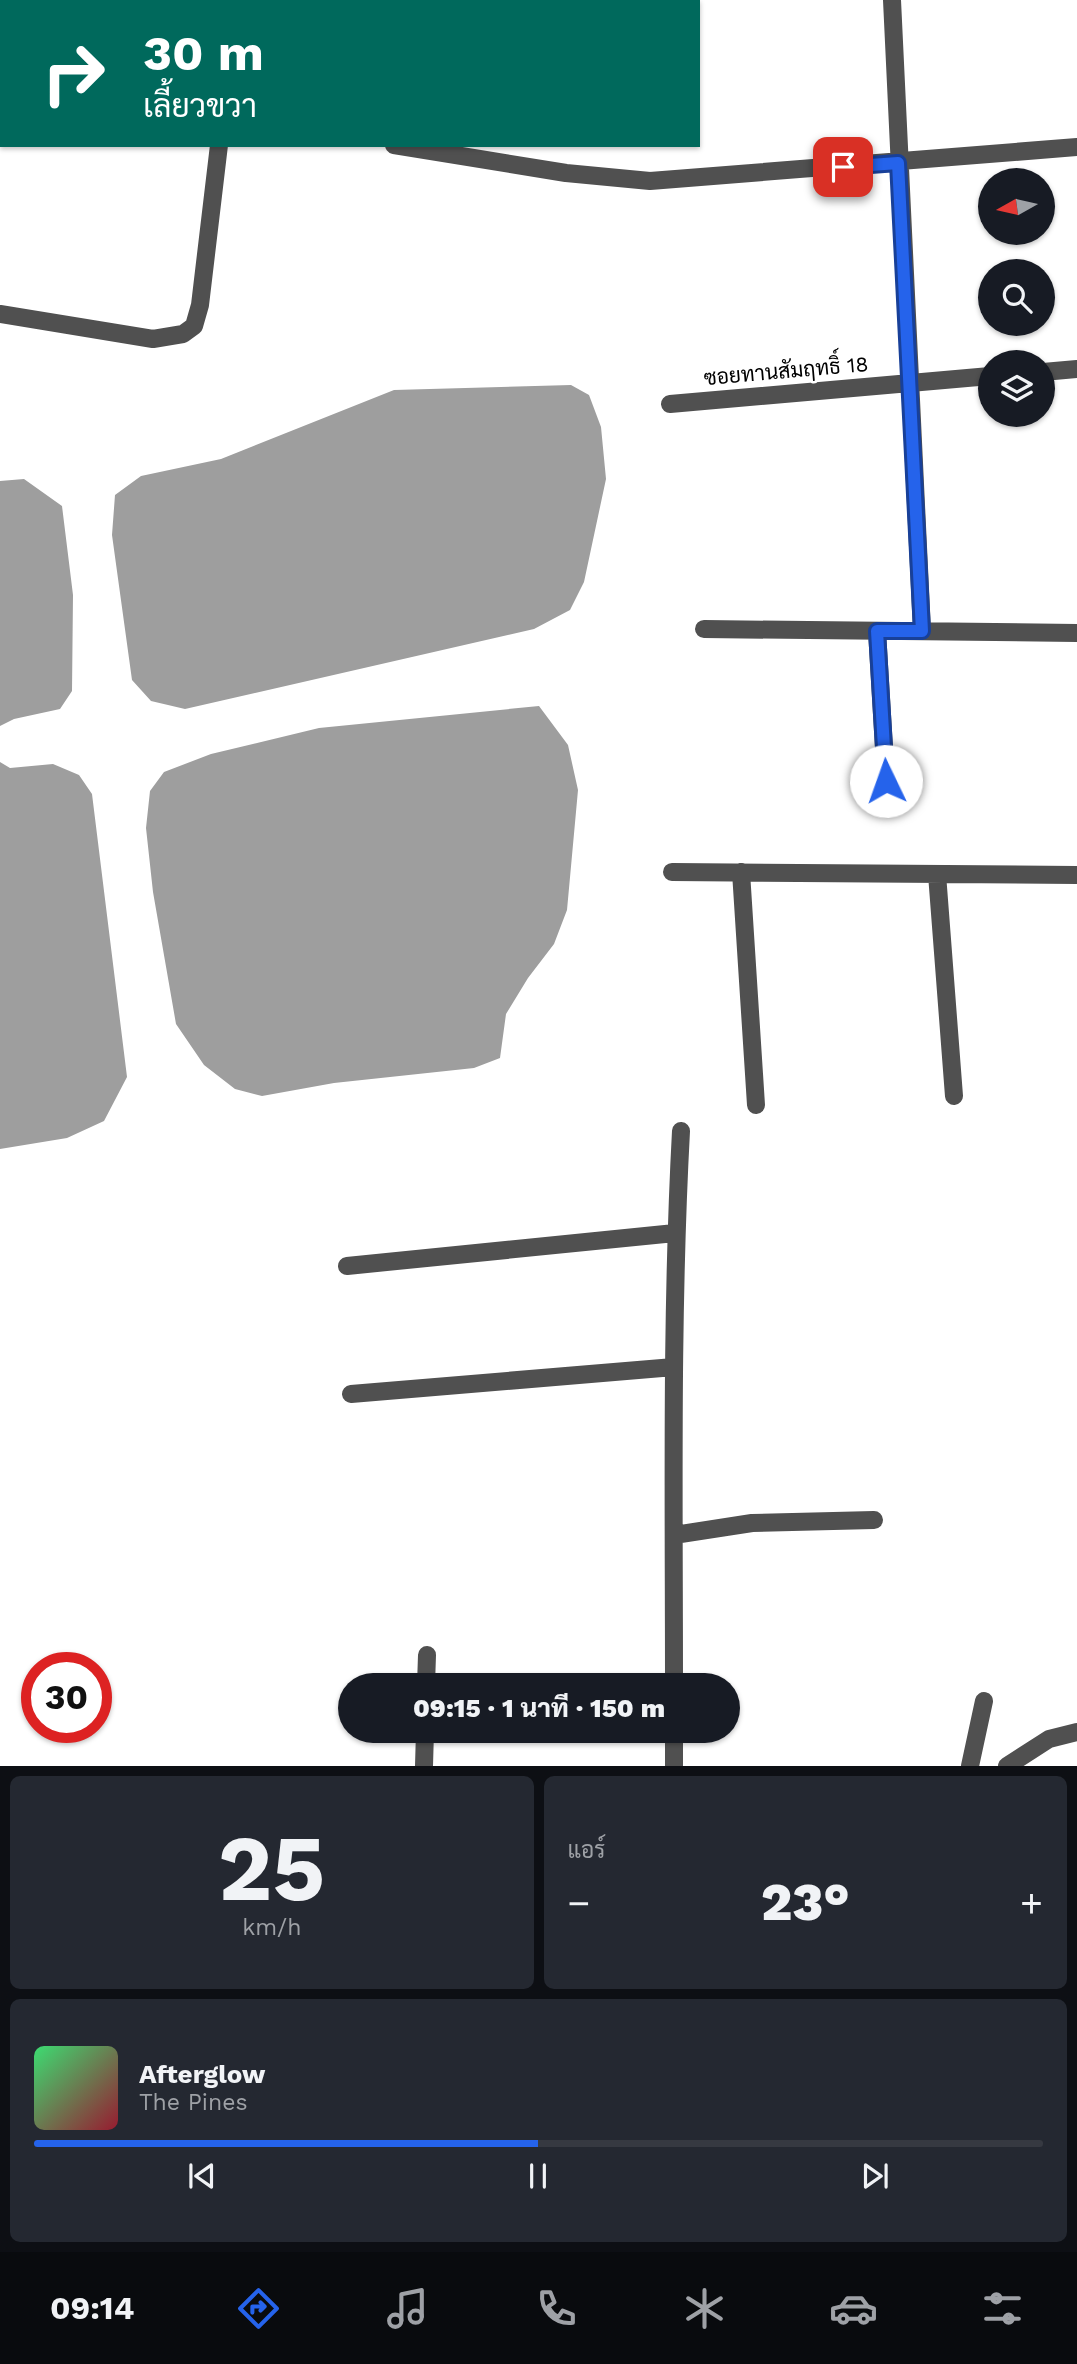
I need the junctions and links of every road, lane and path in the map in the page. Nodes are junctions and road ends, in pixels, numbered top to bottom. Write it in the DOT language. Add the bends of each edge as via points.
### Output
graph roads {
  1 [pos="891,0"];
  2 [pos="219,147"];
  3 [pos="406,147"];
  4 [pos="1077,147"];
  5 [pos="898,163"];
  6 [pos="0,314"];
  7 [pos="1077,369"];
  8 [pos="1055,371"];
  9 [pos="978,377"];
  10 [pos="910,383"];
  11 [pos="670,404"];
  12 [pos="704,629"];
  13 [pos="877,631"];
  14 [pos="922,631"];
  15 [pos="1077,633"];
  16 [pos="886,781"];
  17 [pos="672,872"];
  18 [pos="741,872"];
  19 [pos="937,874"];
  20 [pos="1077,876"];
  21 [pos="954,1096"];
  22 [pos="755,1105"];
  23 [pos="681,1131"];
  24 [pos="675,1233"];
  25 [pos="347,1266"];
  26 [pos="674,1367"];
  27 [pos="351,1394"];
  28 [pos="874,1520"];
  29 [pos="674,1535"];
  30 [pos="427,1655"];
  31 [pos="426,1673"];
  32 [pos="674,1673"];
  33 [pos="984,1701"];
  34 [pos="1077,1732"];
  35 [pos="425,1743"];
  36 [pos="674,1743"];
  37 [pos="424,1766"];
  38 [pos="674,1766"];
  39 [pos="970,1766"];
  40 [pos="1007,1766"];
  1 -- 5 [label="street"];
  2 -- 6 [label="street" via="194,326 183,334 153,339"];
  3 -- 5 [label="street" via="566,173 650,181"];
  4 -- 5 [label="street"];
  5 -- 10 [label="street"];
  7 -- 8 [label="street"];
  9 -- 10 [label="street, ซอยทานสัมฤทธิ์ 18"];
  10 -- 11 [label="street, ซอยทานสัมฤทธิ์ 18"];
  10 -- 14 [label="street"];
  12 -- 13 [label="street"];
  13 -- 14 [label="street"];
  13 -- 16 [label="street"];
  14 -- 15 [label="street"];
  17 -- 18 [label="street"];
  18 -- 19 [label="street"];
  18 -- 22 [label="street"];
  19 -- 20 [label="street"];
  19 -- 21 [label="street"];
  23 -- 24 [label="street"];
  24 -- 25 [label="street"];
  24 -- 26 [label="street"];
  26 -- 27 [label="street"];
  26 -- 29 [label="street"];
  28 -- 29 [label="street" via="752,1523"];
  29 -- 32 [label="street"];
  30 -- 31 [label="street"];
  33 -- 39 [label="street"];
  34 -- 40 [label="street" via="1049,1739"];
  35 -- 37 [label="street"];
  36 -- 38 [label="street"];
}
